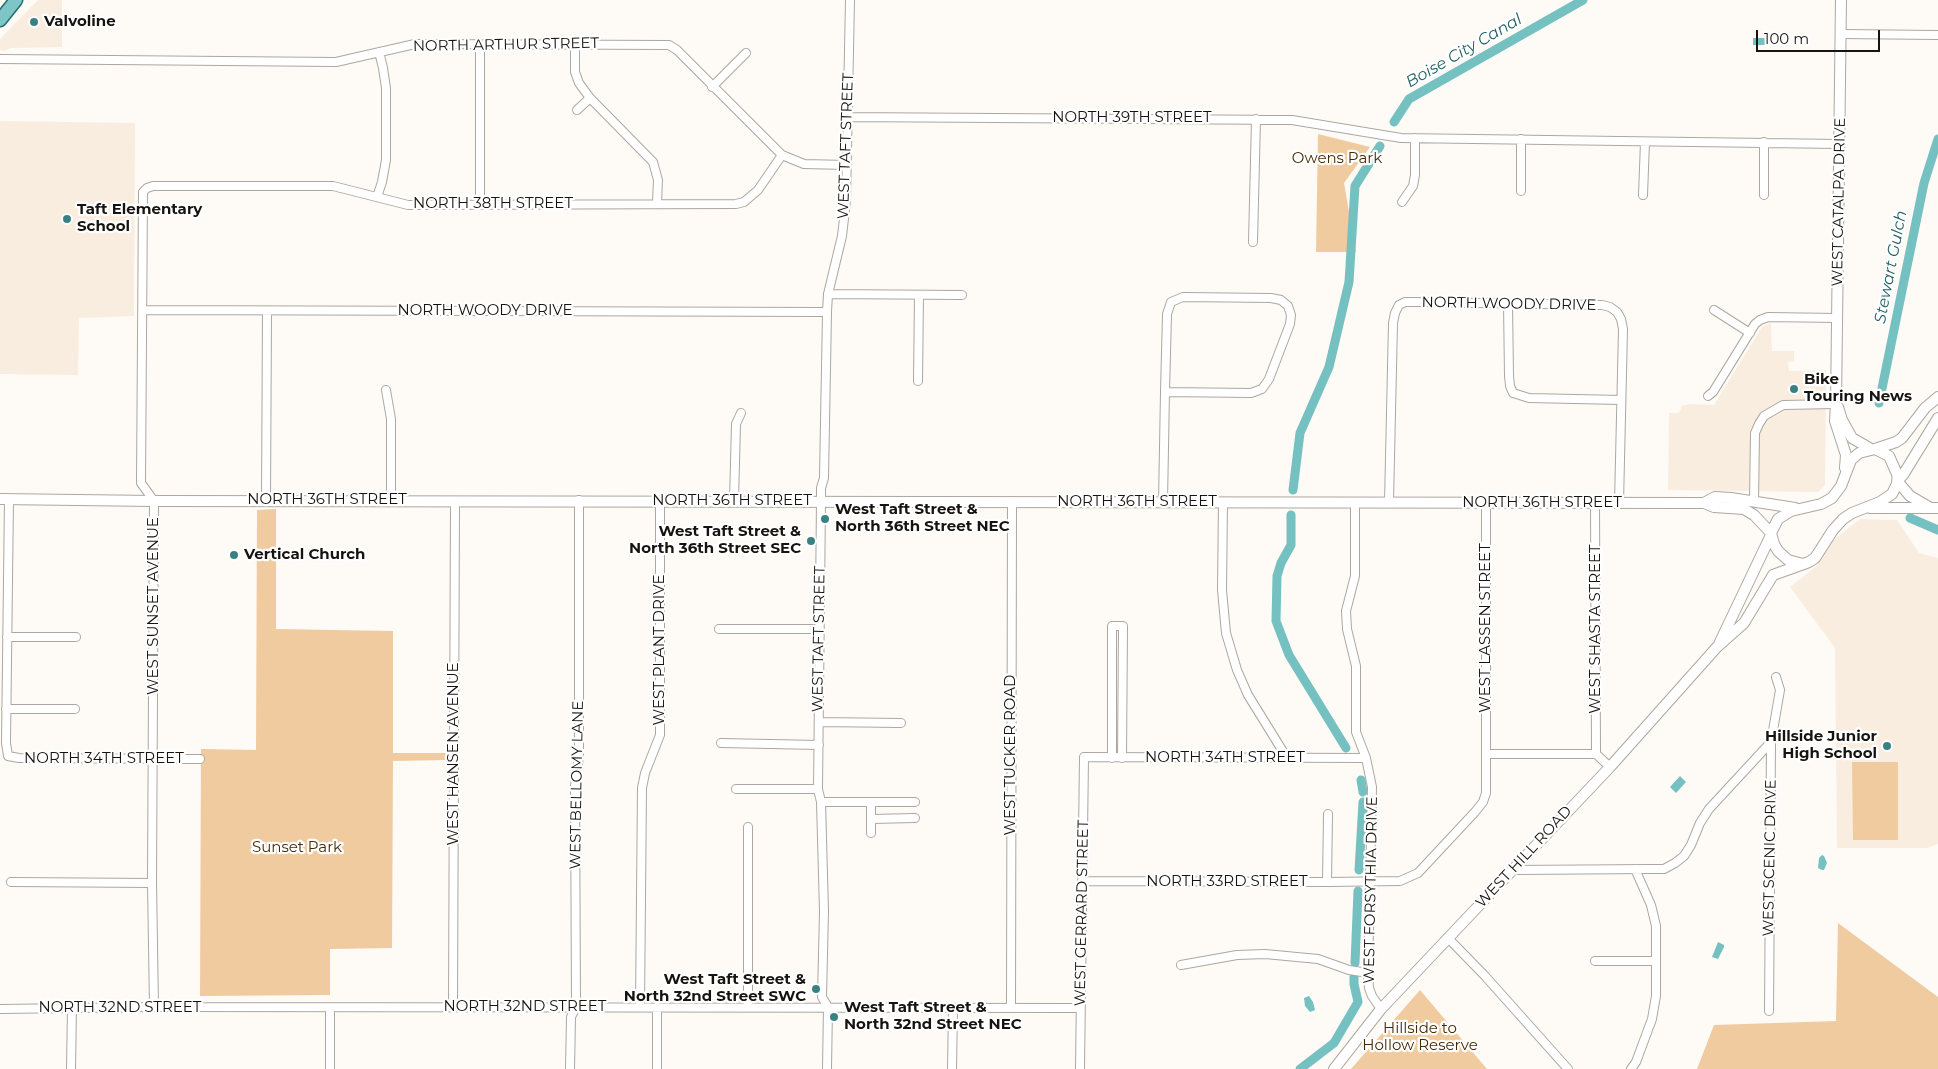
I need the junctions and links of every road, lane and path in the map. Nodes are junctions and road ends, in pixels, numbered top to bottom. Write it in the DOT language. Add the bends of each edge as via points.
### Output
graph roads {
  1 [pos="16,0"];
  2 [pos="850,0"];
  3 [pos="1841,0"];
  4 [pos="0,20"];
  5 [pos="1841,34"];
  6 [pos="1938,35"];
  7 [pos="480,44"];
  8 [pos="575,45"];
  9 [pos="378,52"];
  10 [pos="746,54"];
  11 [pos="0,59"];
  12 [pos="712,87"];
  13 [pos="590,98"];
  14 [pos="577,110"];
  15 [pos="847,116"];
  16 [pos="1256,119"];
  17 [pos="1415,138"];
  18 [pos="1521,139"];
  19 [pos="1645,142"];
  20 [pos="1764,142"];
  21 [pos="1840,144"];
  22 [pos="782,156"];
  23 [pos="846,165"];
  24 [pos="153,186"];
  25 [pos="1521,191"];
  26 [pos="1643,195"];
  27 [pos="1764,195"];
  28 [pos="377,197"];
  29 [pos="1402,202"];
  30 [pos="657,203"];
  31 [pos="480,204"];
  32 [pos="1253,242"];
  33 [pos="828,294"];
  34 [pos="919,295"];
  35 [pos="962,295"];
  36 [pos="1508,304"];
  37 [pos="143,310"];
  38 [pos="1714,310"];
  39 [pos="267,311"];
  40 [pos="827,312"];
  41 [pos="1837,318"];
  42 [pos="1750,333"];
  43 [pos="918,381"];
  44 [pos="386,390"];
  45 [pos="1166,392"];
  46 [pos="1708,396"];
  47 [pos="1938,397"];
  48 [pos="1621,400"];
  49 [pos="1836,404"];
  50 [pos="741,413"];
  51 [pos="1938,418"];
  52 [pos="1873,449"];
  53 [pos="1845,472"];
  54 [pos="1897,481"];
  55 [pos="4,499"];
  56 [pos="266,500"];
  57 [pos="579,500"];
  58 [pos="660,500"];
  59 [pos="154,501"];
  60 [pos="392,501"];
  61 [pos="455,501"];
  62 [pos="734,501"];
  63 [pos="821,501"];
  64 [pos="1754,501"];
  65 [pos="1012,502"];
  66 [pos="1163,502"];
  67 [pos="1223,502"];
  68 [pos="1355,502"];
  69 [pos="1389,502"];
  70 [pos="1486,502"];
  71 [pos="1595,503"];
  72 [pos="1619,503"];
  73 [pos="1704,503"];
  74 [pos="1866,507"];
  75 [pos="1933,507"];
  76 [pos="1798,508"];
  77 [pos="1744,509"];
  78 [pos="1771,534"];
  79 [pos="1802,564"];
  80 [pos="4,600"];
  81 [pos="719,629"];
  82 [pos="819,629"];
  83 [pos="7,637"];
  84 [pos="76,637"];
  85 [pos="1717,647"];
  86 [pos="1776,677"];
  87 [pos="6,709"];
  88 [pos="75,709"];
  89 [pos="3,721"];
  90 [pos="819,722"];
  91 [pos="901,723"];
  92 [pos="1771,742"];
  93 [pos="721,743"];
  94 [pos="818,745"];
  95 [pos="1486,754"];
  96 [pos="1596,754"];
  97 [pos="1084,757"];
  98 [pos="1112,758"];
  99 [pos="1122,758"];
  100 [pos="1286,758"];
  101 [pos="1366,758"];
  102 [pos="200,759"];
  103 [pos="153,760"];
  104 [pos="1610,767"];
  105 [pos="736,789"];
  106 [pos="818,789"];
  107 [pos="821,802"];
  108 [pos="871,802"];
  109 [pos="915,802"];
  110 [pos="1328,814"];
  111 [pos="915,818"];
  112 [pos="871,819"];
  113 [pos="748,827"];
  114 [pos="872,832"];
  115 [pos="1512,870"];
  116 [pos="1635,870"];
  117 [pos="1082,881"];
  118 [pos="1371,881"];
  119 [pos="11,882"];
  120 [pos="1327,882"];
  121 [pos="152,883"];
  122 [pos="1448,938"];
  123 [pos="1595,961"];
  124 [pos="1656,961"];
  125 [pos="1181,965"];
  126 [pos="1368,973"];
  127 [pos="72,1007"];
  128 [pos="154,1007"];
  129 [pos="453,1007"];
  130 [pos="576,1007"];
  131 [pos="640,1007"];
  132 [pos="657,1007"];
  133 [pos="748,1007"];
  134 [pos="828,1007"];
  135 [pos="330,1008"];
  136 [pos="953,1008"];
  137 [pos="1011,1008"];
  138 [pos="1080,1008"];
  139 [pos="0,1009"];
  140 [pos="1381,1009"];
  141 [pos="1769,1011"];
  142 [pos="71,1069"];
  143 [pos="330,1069"];
  144 [pos="570,1069"];
  145 [pos="657,1069"];
  146 [pos="827,1069"];
  147 [pos="952,1069"];
  148 [pos="1080,1069"];
  149 [pos="1334,1069"];
  150 [pos="1568,1069"];
  151 [pos="1631,1069"];
  1 -- 4 [label="main road"];
  2 -- 15 [label="street, WEST TAFT STREET"];
  3 -- 5 [label="street, WEST CATALPA DRIVE"];
  5 -- 6 [label="street"];
  5 -- 21 [label="street, WEST CATALPA DRIVE"];
  7 -- 8 [label="street, NORTH ARTHUR STREET"];
  7 -- 9 [label="street, NORTH ARTHUR STREET" via="415,44"];
  7 -- 31 [label="street"];
  8 -- 12 [label="street, NORTH ARTHUR STREET" via="669,45"];
  8 -- 13 [label="street" via="575,72"];
  9 -- 11 [label="street, NORTH ARTHUR STREET" via="336,62"];
  9 -- 28 [label="street" via="386,88 386,160"];
  10 -- 12 [label="street"];
  12 -- 22 [label="street, NORTH ARTHUR STREET"];
  13 -- 14 [label="street"];
  13 -- 30 [label="street" via="653,162 658,180"];
  15 -- 16 [label="street, NORTH 39TH STREET"];
  15 -- 23 [label="street, WEST TAFT STREET"];
  16 -- 17 [label="street, NORTH 39TH STREET" via="1300,120"];
  16 -- 32 [label="street"];
  17 -- 18 [label="street, NORTH 39TH STREET"];
  17 -- 29 [label="street" via="1413,186"];
  18 -- 19 [label="street, NORTH 39TH STREET"];
  18 -- 25 [label="street"];
  19 -- 20 [label="street, NORTH 39TH STREET"];
  19 -- 26 [label="street"];
  20 -- 21 [label="street, NORTH 39TH STREET"];
  20 -- 27 [label="street"];
  21 -- 41 [label="street, WEST CATALPA DRIVE"];
  22 -- 23 [label="street, NORTH ARTHUR STREET" via="804,164"];
  22 -- 30 [label="street, NORTH 38TH STREET" via="758,190 744,202"];
  23 -- 33 [label="street, WEST TAFT STREET" via="842,236"];
  24 -- 28 [label="street, NORTH 38TH STREET" via="333,186"];
  24 -- 37 [label="street, WEST SUNSET AVENUE" via="143,192"];
  28 -- 31 [label="street, NORTH 38TH STREET" via="408,205"];
  30 -- 31 [label="street, NORTH 38TH STREET"];
  33 -- 34 [label="street"];
  33 -- 40 [label="street, WEST TAFT STREET"];
  34 -- 35 [label="street"];
  34 -- 43 [label="street"];
  36 -- 48 [label="street" via="1508,376 1513,393 1529,398"];
  36 -- 48 [label="street, NORTH WOODY DRIVE" via="1602,305 1617,312 1623,329"];
  36 -- 69 [label="street, NORTH WOODY DRIVE" via="1405,302 1399,305 1393,323"];
  37 -- 39 [label="street, NORTH WOODY DRIVE"];
  37 -- 59 [label="street, WEST SUNSET AVENUE" via="141,483"];
  38 -- 42 [label="street"];
  39 -- 40 [label="street, NORTH WOODY DRIVE"];
  39 -- 56 [label="street"];
  40 -- 63 [label="street, WEST TAFT STREET"];
  41 -- 42 [label="street" via="1768,317 1755,324"];
  41 -- 49 [label="street, WEST CATALPA DRIVE"];
  42 -- 46 [label="street"];
  44 -- 60 [label="street" via="391,419"];
  45 -- 45 [label="street" via="1167,314 1171,302 1183,298 1271,298 1288,306 1290,324 1270,379 1262,389 1251,393"];
  45 -- 66 [label="street"];
  47 -- 52 [label="street" via="1925,408 1902,438"];
  48 -- 72 [label="street"];
  49 -- 52 [label="street, WEST CATALPA DRIVE" via="1852,438"];
  49 -- 53 [label="street, WEST CATALPA DRIVE" via="1835,421 1846,455"];
  49 -- 64 [label="street" via="1783,405 1764,416 1755,433"];
  50 -- 62 [label="street" via="736,424"];
  51 -- 54 [label="street"];
  52 -- 53 [label="street" via="1855,456"];
  52 -- 54 [label="street, WEST CATALPA DRIVE" via="1893,461"];
  53 -- 76 [label="street" via="1841,486 1832,498 1821,504"];
  54 -- 74 [label="street, WEST HILL ROAD" via="1892,494"];
  54 -- 75 [label="street" via="1910,496"];
  55 -- 59 [label="street, NORTH 36TH STREET"];
  55 -- 80 [label="street"];
  56 -- 59 [label="street, NORTH 36TH STREET"];
  56 -- 60 [label="street, NORTH 36TH STREET"];
  57 -- 58 [label="street, NORTH 36TH STREET"];
  57 -- 61 [label="street, NORTH 36TH STREET"];
  57 -- 130 [label="street, WEST BELLOMY LANE"];
  58 -- 62 [label="street, NORTH 36TH STREET"];
  58 -- 131 [label="street, WEST PLANT DRIVE" via="660,735 644,773 642,788"];
  59 -- 103 [label="street, WEST SUNSET AVENUE"];
  60 -- 61 [label="street, NORTH 36TH STREET"];
  61 -- 129 [label="street, WEST HANSEN AVENUE"];
  62 -- 63 [label="street, NORTH 36TH STREET"];
  63 -- 65 [label="street, NORTH 36TH STREET"];
  63 -- 82 [label="street, WEST TAFT STREET"];
  64 -- 73 [label="street, NORTH 36TH STREET" via="1715,497"];
  64 -- 76 [label="street, NORTH 36TH STREET"];
  64 -- 77 [label="street"];
  65 -- 66 [label="street, NORTH 36TH STREET"];
  65 -- 137 [label="street, WEST TUCKER ROAD"];
  66 -- 67 [label="street, NORTH 36TH STREET"];
  67 -- 68 [label="street, NORTH 36TH STREET"];
  67 -- 100 [label="street" via="1222,590 1226,634 1248,695"];
  68 -- 69 [label="street, NORTH 36TH STREET"];
  68 -- 101 [label="street, WEST FORSYTHIA DRIVE" via="1355,571 1346,611 1356,666 1356,732"];
  69 -- 70 [label="street, NORTH 36TH STREET"];
  70 -- 71 [label="street, NORTH 36TH STREET"];
  70 -- 95 [label="street, WEST LASSEN STREET"];
  71 -- 72 [label="street, NORTH 36TH STREET"];
  71 -- 96 [label="street, WEST SHASTA STREET"];
  72 -- 73 [label="street, NORTH 36TH STREET"];
  73 -- 77 [label="street, NORTH 36TH STREET"];
  74 -- 75 [label="street"];
  74 -- 79 [label="street, WEST HILL ROAD" via="1843,519 1815,558"];
  76 -- 78 [label="street, WEST HILL ROAD" via="1778,519"];
  77 -- 78 [label="street"];
  78 -- 79 [label="street" via="1778,552 1794,563"];
  78 -- 85 [label="street, WEST HILL ROAD"];
  79 -- 85 [label="street, WEST HILL ROAD" via="1773,575 1744,623"];
  80 -- 83 [label="street"];
  81 -- 82 [label="street"];
  82 -- 90 [label="street, WEST TAFT STREET"];
  83 -- 84 [label="street"];
  83 -- 87 [label="street"];
  85 -- 104 [label="street, WEST HILL ROAD"];
  86 -- 92 [label="street, WEST SCENIC DRIVE" via="1780,690"];
  87 -- 88 [label="street"];
  87 -- 89 [label="street"];
  89 -- 103 [label="street, NORTH 34TH STREET" via="8,756"];
  90 -- 91 [label="street"];
  90 -- 94 [label="street, WEST TAFT STREET"];
  92 -- 116 [label="street" via="1709,809 1684,856 1664,869"];
  92 -- 141 [label="street, WEST SCENIC DRIVE"];
  93 -- 94 [label="street"];
  94 -- 106 [label="street, WEST TAFT STREET"];
  95 -- 96 [label="street"];
  95 -- 118 [label="street, WEST LASSEN STREET" via="1486,793 1476,812 1418,873 1400,881"];
  96 -- 104 [label="street"];
  97 -- 98 [label="street, NORTH 34TH STREET"];
  97 -- 117 [label="street, WEST GERRARD STREET"];
  98 -- 99 [label="street, NORTH 34TH STREET"];
  98 -- 99 [label="street" via="1112,626 1123,626"];
  99 -- 100 [label="street, NORTH 34TH STREET"];
  100 -- 101 [label="street, NORTH 34TH STREET"];
  101 -- 118 [label="street, WEST FORSYTHIA DRIVE" via="1373,799"];
  102 -- 103 [label="street, NORTH 34TH STREET"];
  103 -- 121 [label="street, WEST SUNSET AVENUE"];
  104 -- 115 [label="street, WEST HILL ROAD"];
  105 -- 106 [label="street"];
  106 -- 107 [label="street, WEST TAFT STREET"];
  107 -- 108 [label="street"];
  107 -- 134 [label="street, WEST TAFT STREET" via="822,996"];
  108 -- 109 [label="street"];
  108 -- 112 [label="street"];
  110 -- 120 [label="street"];
  111 -- 112 [label="street"];
  112 -- 114 [label="street"];
  113 -- 133 [label="street"];
  115 -- 116 [label="street"];
  115 -- 122 [label="street, WEST HILL ROAD"];
  116 -- 124 [label="street" via="1651,905 1656,926"];
  117 -- 120 [label="street, NORTH 33RD STREET"];
  117 -- 138 [label="street, WEST GERRARD STREET"];
  118 -- 120 [label="street, NORTH 33RD STREET"];
  118 -- 126 [label="street, WEST FORSYTHIA DRIVE"];
  119 -- 121 [label="street"];
  121 -- 128 [label="street, WEST SUNSET AVENUE"];
  122 -- 140 [label="street, WEST HILL ROAD"];
  122 -- 150 [label="street"];
  123 -- 124 [label="street"];
  124 -- 151 [label="street" via="1652,1019"];
  125 -- 126 [label="street" via="1238,955 1265,954 1318,959"];
  126 -- 140 [label="street, WEST FORSYTHIA DRIVE" via="1369,988"];
  127 -- 128 [label="street, NORTH 32ND STREET"];
  127 -- 139 [label="street, NORTH 32ND STREET"];
  127 -- 142 [label="street"];
  128 -- 135 [label="street, NORTH 32ND STREET"];
  129 -- 130 [label="street, NORTH 32ND STREET"];
  129 -- 135 [label="street, NORTH 32ND STREET"];
  130 -- 131 [label="street, NORTH 32ND STREET"];
  130 -- 144 [label="street, WEST BELLOMY LANE" via="571,1017"];
  131 -- 132 [label="street, NORTH 32ND STREET"];
  132 -- 133 [label="street, NORTH 32ND STREET"];
  132 -- 145 [label="street"];
  133 -- 134 [label="street, NORTH 32ND STREET"];
  134 -- 136 [label="street, NORTH 32ND STREET"];
  134 -- 146 [label="street, WEST TAFT STREET"];
  135 -- 143 [label="street"];
  136 -- 137 [label="street, NORTH 32ND STREET"];
  136 -- 147 [label="street"];
  137 -- 138 [label="street, NORTH 32ND STREET"];
  138 -- 148 [label="street, WEST GERRARD STREET"];
  140 -- 149 [label="street, WEST HILL ROAD"];
}
